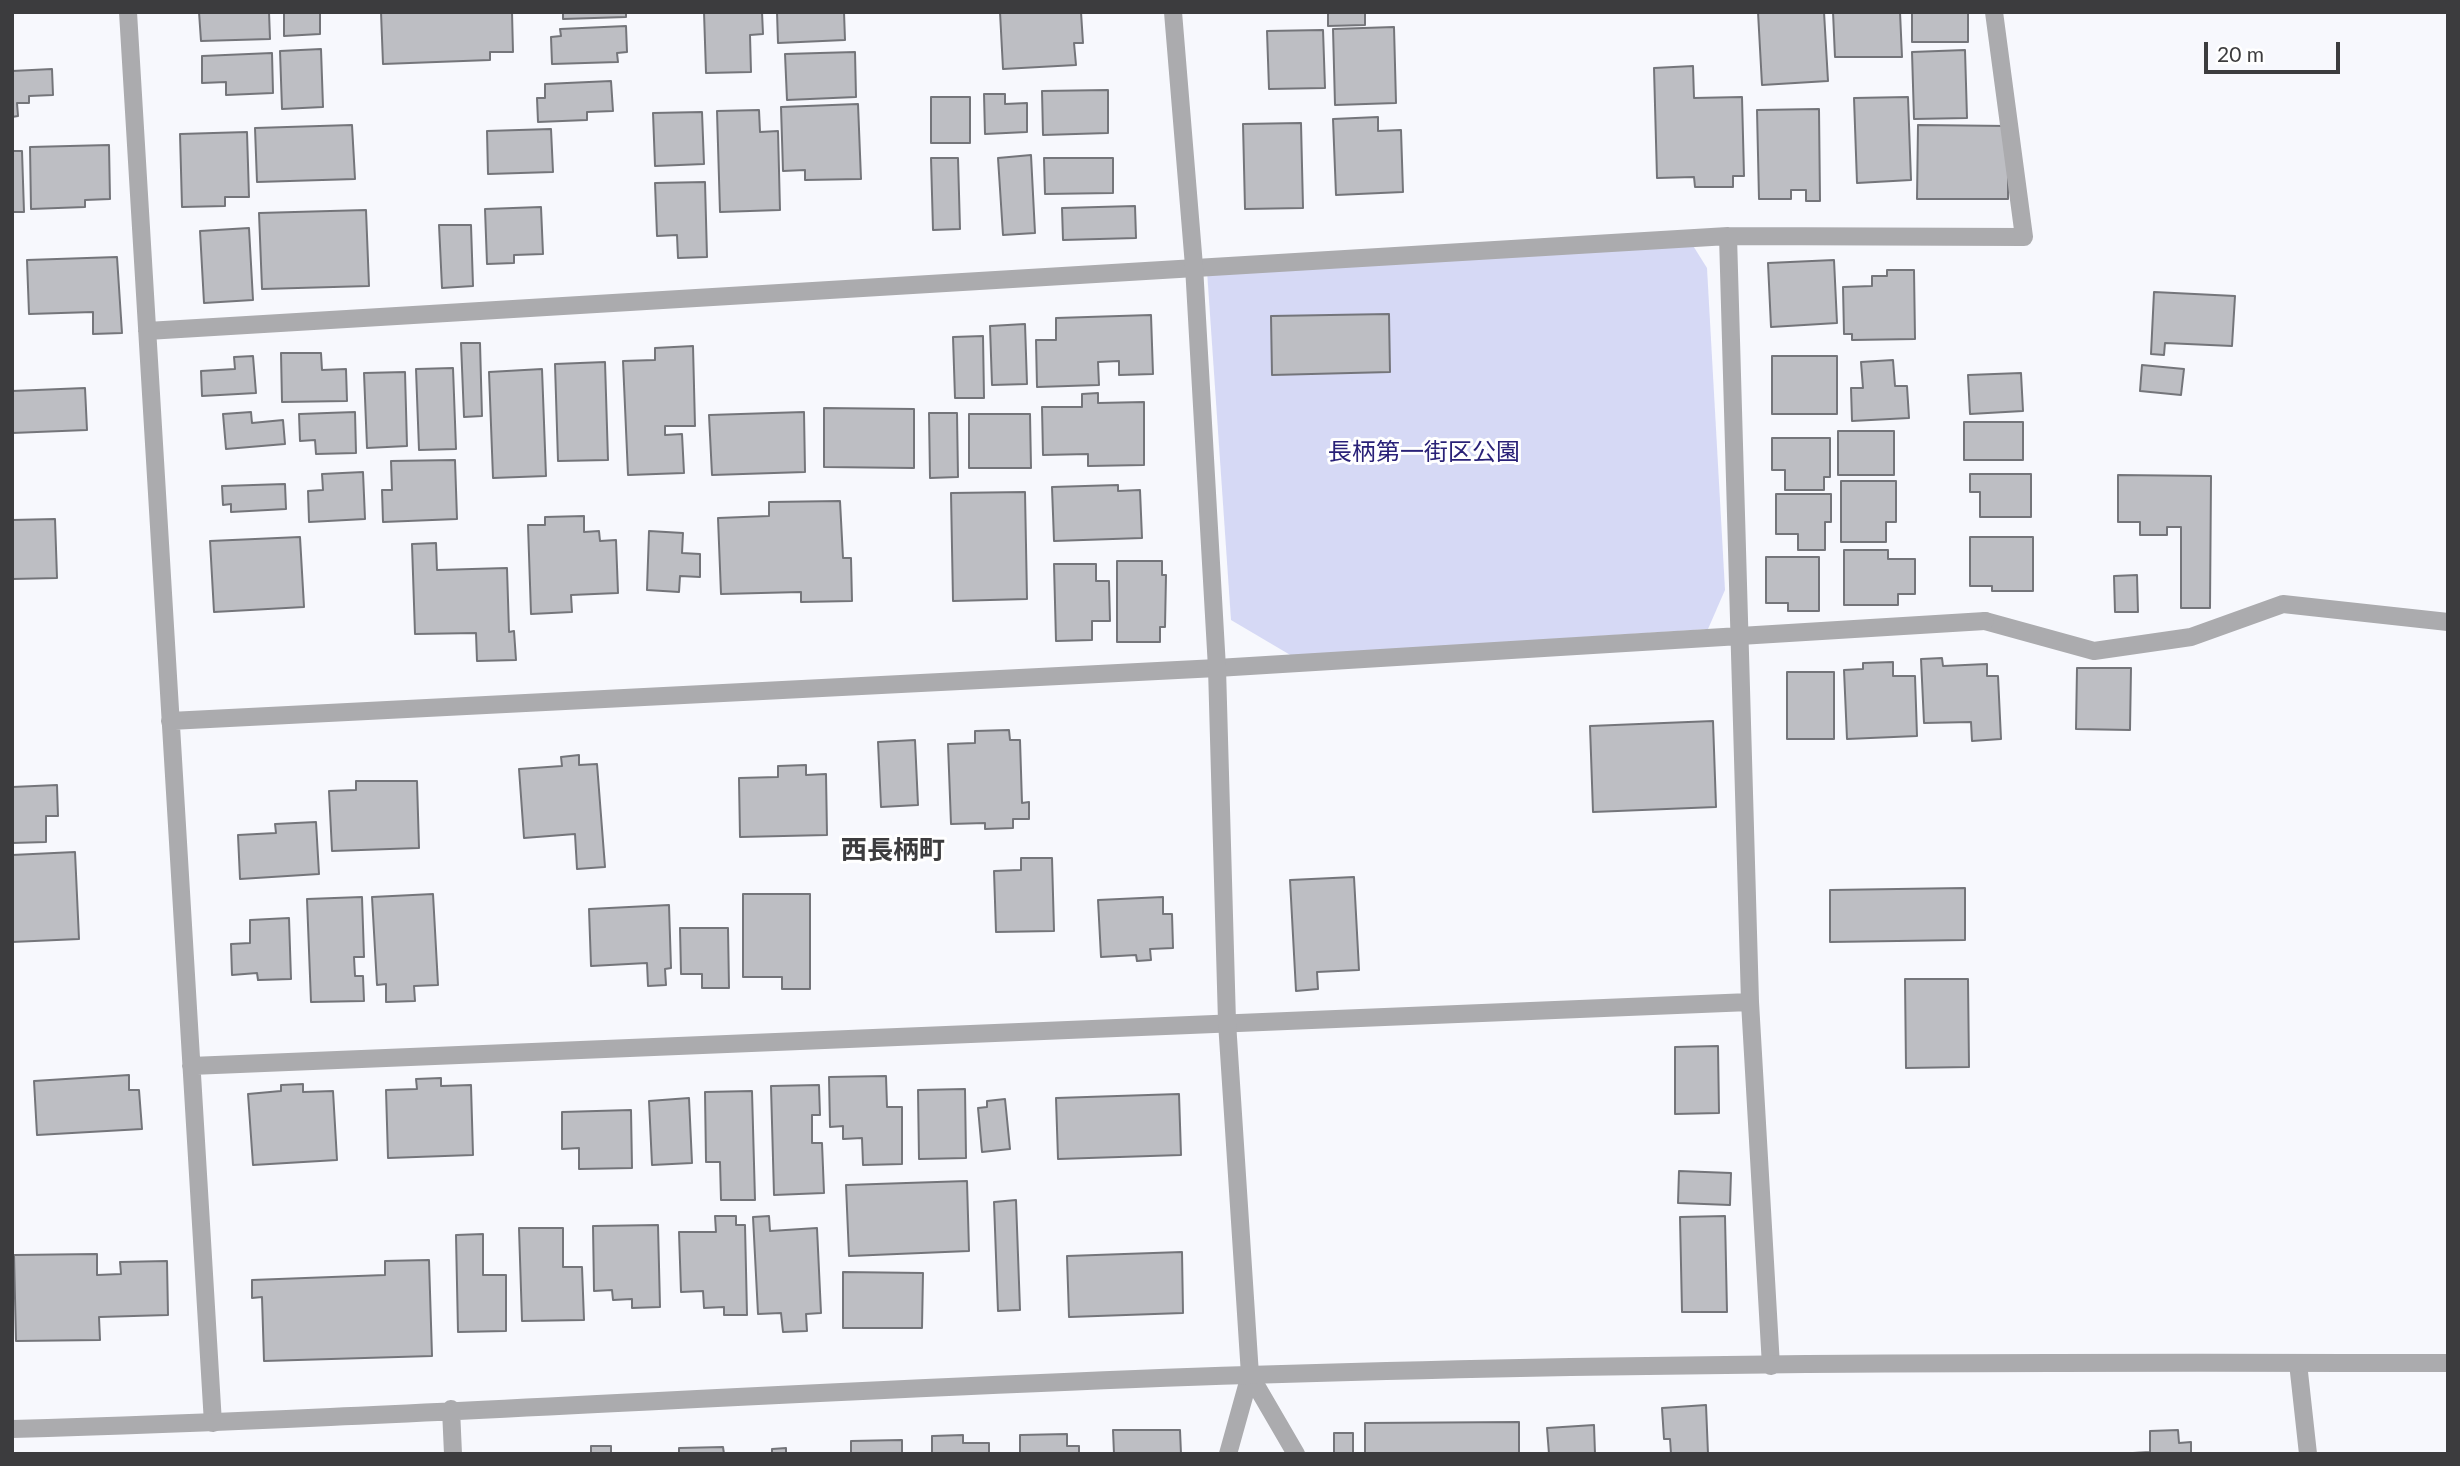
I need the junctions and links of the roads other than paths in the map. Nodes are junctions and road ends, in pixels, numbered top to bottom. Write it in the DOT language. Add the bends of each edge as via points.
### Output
graph roads {
  1 [pos="128,12"];
  2 [pos="1173,12"];
  3 [pos="1994,12"];
  4 [pos="1728,236"];
  5 [pos="1194,266"];
  6 [pos="147,331"];
  7 [pos="2448,622"];
  8 [pos="1742,637"];
  9 [pos="1217,668"];
  10 [pos="170,721"];
  11 [pos="1750,1002"];
  12 [pos="1227,1022"];
  13 [pos="191,1066"];
  14 [pos="2298,1363"];
  15 [pos="2448,1363"];
  16 [pos="1771,1366"];
  17 [pos="1250,1375"];
  18 [pos="451,1409"];
  19 [pos="213,1423"];
  20 [pos="12,1429"];
  21 [pos="453,1454"];
  22 [pos="1227,1454"];
  23 [pos="1296,1454"];
  24 [pos="2308,1454"];
  1 -- 6 [label="street"];
  2 -- 5 [label="street"];
  3 -- 4 [label="street" via="2024,237"];
  4 -- 5 [label="street"];
  4 -- 8 [label="street"];
  5 -- 6 [label="street"];
  5 -- 9 [label="street"];
  6 -- 10 [label="street"];
  7 -- 8 [label="street" via="2283,604 2191,637 2094,651 1985,621"];
  8 -- 9 [label="street"];
  8 -- 11 [label="street"];
  9 -- 10 [label="street"];
  9 -- 12 [label="street"];
  10 -- 13 [label="street"];
  11 -- 12 [label="street"];
  11 -- 16 [label="street"];
  12 -- 13 [label="street"];
  12 -- 17 [label="street"];
  13 -- 19 [label="street"];
  14 -- 15 [label="street"];
  14 -- 16 [label="street"];
  14 -- 24 [label="street"];
  16 -- 17 [label="street"];
  17 -- 18 [label="street"];
  17 -- 22 [label="street"];
  17 -- 23 [label="street"];
  18 -- 19 [label="street"];
  18 -- 21 [label="street"];
  19 -- 20 [label="street"];
}
